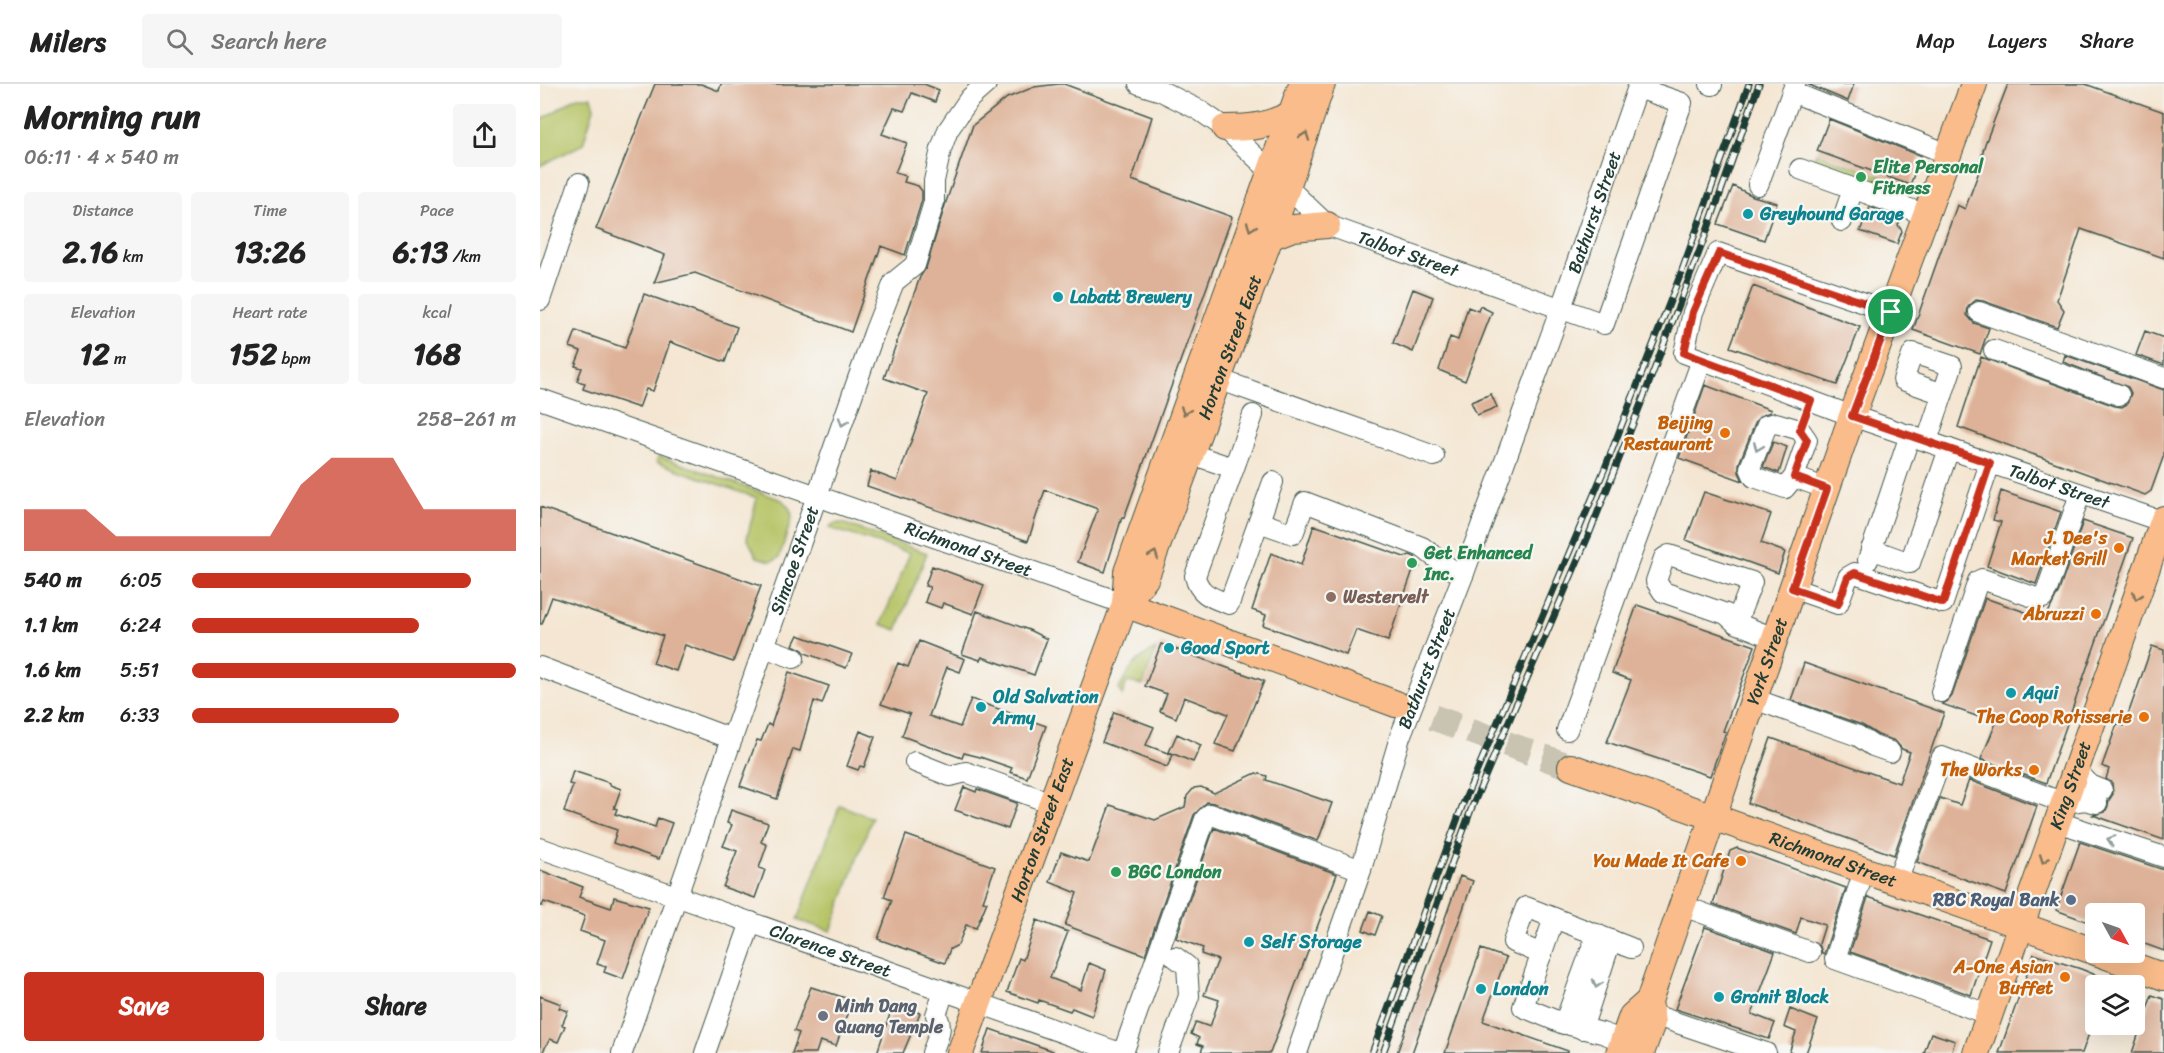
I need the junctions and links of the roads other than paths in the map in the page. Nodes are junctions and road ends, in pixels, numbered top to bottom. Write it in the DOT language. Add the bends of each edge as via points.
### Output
graph roads {
  1 [pos="986,84"];
  2 [pos="1139,84"];
  3 [pos="1302,84"];
  4 [pos="1322,84"];
  5 [pos="1974,84"];
  6 [pos="1639,86"];
  7 [pos="1793,88"];
  8 [pos="1174,90"];
  9 [pos="1292,114"];
  10 [pos="1225,128"];
  11 [pos="1948,154"];
  12 [pos="1800,170"];
  13 [pos="1279,180"];
  14 [pos="579,183"];
  15 [pos="1758,185"];
  16 [pos="1853,189"];
  17 [pos="1926,215"];
  18 [pos="1842,221"];
  19 [pos="1327,225"];
  20 [pos="1270,237"];
  21 [pos="540,300"];
  22 [pos="1561,308"];
  23 [pos="1891,312"];
  24 [pos="1979,312"];
  25 [pos="2065,342"];
  26 [pos="1994,350"];
  27 [pos="1693,356"];
  28 [pos="2054,372"];
  29 [pos="2164,378"];
  30 [pos="1218,379"];
  31 [pos="1943,394"];
  32 [pos="2119,395"];
  33 [pos="540,399"];
  34 [pos="1811,400"];
  35 [pos="1253,415"];
  36 [pos="1852,416"];
  37 [pos="1800,430"];
  38 [pos="1919,438"];
  39 [pos="1949,449"];
  40 [pos="1191,454"];
  41 [pos="1434,456"];
  42 [pos="1990,463"];
  43 [pos="1233,468"];
  44 [pos="1273,482"];
  45 [pos="1790,482"];
  46 [pos="1827,489"];
  47 [pos="2080,494"];
  48 [pos="817,496"];
  49 [pos="2164,521"];
  50 [pos="1259,522"];
  51 [pos="1872,549"];
  52 [pos="1464,573"];
  53 [pos="1863,574"];
  54 [pos="1792,588"];
  55 [pos="1125,604"];
  56 [pos="1736,623"];
  57 [pos="1774,639"];
  58 [pos="764,646"];
  59 [pos="794,658"];
  60 [pos="540,667"];
  61 [pos="1941,692"];
  62 [pos="1754,699"];
  63 [pos="1396,704"];
  64 [pos="1567,730"];
  65 [pos="732,739"];
  66 [pos="1890,752"];
  67 [pos="915,762"];
  68 [pos="1570,767"];
  69 [pos="2076,770"];
  70 [pos="1051,804"];
  71 [pos="2061,813"];
  72 [pos="1712,818"];
  73 [pos="540,848"];
  74 [pos="2164,857"];
  75 [pos="1361,870"];
  76 [pos="1864,871"];
  77 [pos="1897,882"];
  78 [pos="676,896"];
  79 [pos="1683,906"];
  80 [pos="1554,918"];
  81 [pos="751,922"];
  82 [pos="2021,926"];
  83 [pos="1604,937"];
  84 [pos="1631,948"];
  85 [pos="2085,948"];
  86 [pos="1810,952"];
  87 [pos="1542,954"];
  88 [pos="1174,957"];
  89 [pos="2126,963"];
  90 [pos="2164,977"];
  91 [pos="944,991"];
  92 [pos="978,1003"];
  93 [pos="1650,1007"];
  94 [pos="1990,1016"];
  95 [pos="1573,1026"];
  96 [pos="1628,1049"];
  97 [pos="622,1053"];
  98 [pos="705,1053"];
  99 [pos="932,1053"];
  100 [pos="960,1053"];
  101 [pos="1122,1053"];
  102 [pos="1168,1053"];
  103 [pos="1297,1053"];
  104 [pos="1766,1053"];
  105 [pos="1976,1053"];
  1 -- 48 [label="street, Simcoe Street, one-way" via="970,98 940,149 934,202 915,265 894,282"];
  2 -- 8 [label="street"];
  3 -- 9 [label="main road, Horton Street East"];
  13 -- 4 [label="main road, Horton Street East, one-way"];
  5 -- 11 [label="main road, York Street"];
  6 -- 22 [label="street, Bathurst Street"];
  6 -- 22 [label="street, Talbot Street" via="1682,103 1604,324"];
  7 -- 11 [label="street"];
  7 -- 15 [label="street"];
  8 -- 10 [label="street"];
  9 -- 10 [label="main road" via="1266,125"];
  9 -- 13 [label="main road, Horton Street East"];
  10 -- 13 [label="street"];
  11 -- 17 [label="main road, York Street"];
  12 -- 16 [label="street"];
  13 -- 19 [label="street, Talbot Street"];
  13 -- 20 [label="main road, Horton Street East"];
  13 -- 55 [label="main road, Horton Street East, one-way" via="1126,572"];
  14 -- 21 [label="street"];
  16 -- 17 [label="street"];
  16 -- 18 [label="street"];
  17 -- 23 [label="main road, York Street"];
  19 -- 20 [label="main road" via="1293,228"];
  19 -- 22 [label="street, Talbot Street"];
  20 -- 30 [label="main road, Horton Street East"];
  22 -- 52 [label="street, Bathurst Street"];
  23 -- 27 [label="street" via="1719,253 1693,312"];
  23 -- 36 [label="main road, York Street"];
  24 -- 25 [label="street"];
  25 -- 28 [label="street"];
  25 -- 29 [label="street"];
  26 -- 28 [label="street"];
  27 -- 34 [label="street, Talbot Street"];
  27 -- 64 [label="street"];
  28 -- 32 [label="street"];
  30 -- 40 [label="main road, Horton Street East"];
  30 -- 41 [label="street"];
  31 -- 38 [label="street"];
  33 -- 48 [label="street, Richmond Street"];
  34 -- 36 [label="street, Talbot Street"];
  34 -- 37 [label="street"];
  35 -- 43 [label="street"];
  36 -- 38 [label="street, Talbot Street"];
  36 -- 46 [label="main road, York Street"];
  37 -- 45 [label="street" via="1807,440"];
  37 -- 45 [label="street, one-way" via="1767,424 1750,468 1754,477"];
  38 -- 39 [label="street, Talbot Street"];
  38 -- 51 [label="street"];
  39 -- 42 [label="street, Talbot Street"];
  39 -- 51 [label="street" via="1910,563"];
  40 -- 43 [label="street"];
  55 -- 40 [label="main road, Horton Street East, one-way" via="1145,579"];
  42 -- 47 [label="street, Talbot Street"];
  42 -- 53 [label="street" via="1943,603"];
  43 -- 50 [label="street" via="1195,576 1205,594 1229,603"];
  44 -- 50 [label="street"];
  45 -- 46 [label="street"];
  46 -- 54 [label="main road, York Street"];
  47 -- 49 [label="street, Talbot Street"];
  47 -- 61 [label="street" via="2043,598 1978,581"];
  48 -- 55 [label="street, Richmond Street"];
  48 -- 58 [label="street, Simcoe Street"];
  49 -- 69 [label="main road, King Street, one-way"];
  50 -- 52 [label="street" via="1293,534 1305,502 1422,547 1449,568"];
  51 -- 53 [label="street"];
  52 -- 75 [label="street, Bathurst Street" via="1400,737"];
  53 -- 54 [label="street" via="1850,575 1838,604"];
  54 -- 57 [label="main road, York Street"];
  55 -- 63 [label="main road, Richmond Street"];
  55 -- 70 [label="main road, Horton Street East"];
  56 -- 56 [label="street" via="1726,614 1663,592 1656,581 1664,558 1669,555 1752,582"];
  56 -- 57 [label="street"];
  57 -- 62 [label="main road, York Street"];
  58 -- 59 [label="street"];
  58 -- 65 [label="street, Simcoe Street"];
  60 -- 65 [label="street"];
  62 -- 66 [label="street" via="1858,736"];
  62 -- 72 [label="main road, York Street"];
  65 -- 78 [label="street, Simcoe Street"];
  67 -- 70 [label="street" via="950,776 966,772"];
  68 -- 72 [label="main road, Richmond Street"];
  69 -- 71 [label="main road, King Street"];
  69 -- 71 [label="street" via="2100,796"];
  70 -- 92 [label="main road, Horton Street East"];
  74 -- 71 [label="street, one-way"];
  71 -- 77 [label="street" via="1942,757"];
  71 -- 82 [label="main road, King Street, one-way"];
  72 -- 76 [label="main road, Richmond Street"];
  72 -- 79 [label="main road, York Street"];
  73 -- 78 [label="street, Clarence Street"];
  75 -- 101 [label="street" via="1210,814 1204,819"];
  75 -- 103 [label="street, Bathurst Street"];
  76 -- 77 [label="main road, Richmond Street"];
  76 -- 94 [label="street" via="1834,959"];
  77 -- 82 [label="main road, Richmond Street"];
  78 -- 81 [label="street, Clarence Street"];
  78 -- 97 [label="street, Simcoe Street"];
  79 -- 86 [label="street"];
  79 -- 93 [label="main road, York Street"];
  80 -- 83 [label="street"];
  80 -- 87 [label="street"];
  80 -- 87 [label="street" via="1526,907 1513,942"];
  81 -- 91 [label="street, Clarence Street"];
  81 -- 98 [label="street"];
  82 -- 85 [label="main road, Richmond Street"];
  82 -- 94 [label="main road, King Street"];
  83 -- 84 [label="street"];
  83 -- 95 [label="street"];
  87 -- 95 [label="street" via="1522,1007"];
  88 -- 102 [label="street" via="1187,966 1189,996"];
  89 -- 90 [label="main road, Richmond Street"];
  91 -- 92 [label="street, Clarence Street"];
  91 -- 99 [label="street" via="936,1015 941,1026"];
  92 -- 100 [label="main road, Horton Street East"];
  92 -- 101 [label="street, Clarence Street"];
  93 -- 96 [label="main road, York Street" via="1652,1023"];
  93 -- 104 [label="street"];
  94 -- 105 [label="main road, King Street"];
  95 -- 96 [label="street"];
}
